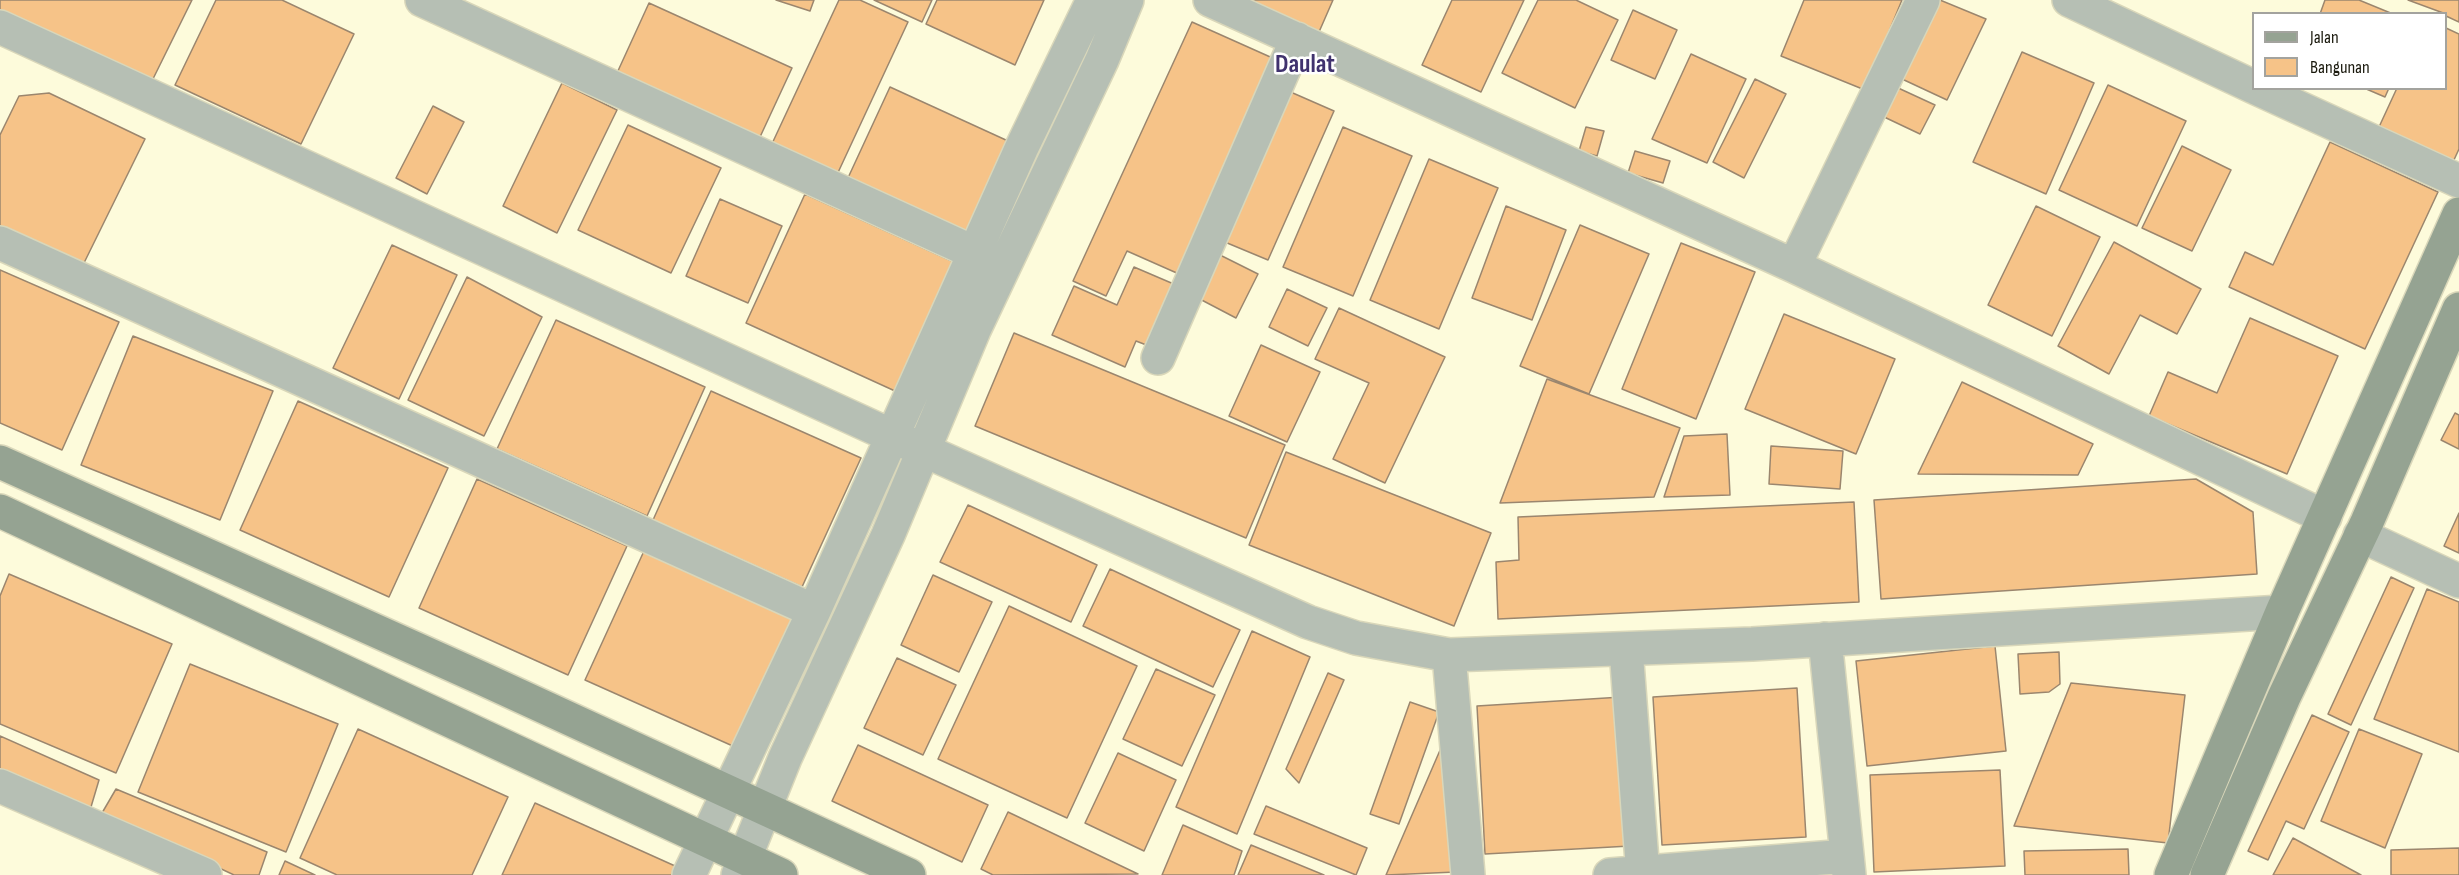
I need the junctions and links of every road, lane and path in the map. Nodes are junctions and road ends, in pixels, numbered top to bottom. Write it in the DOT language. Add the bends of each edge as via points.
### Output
graph roads {
  1 [pos="422,0"];
  2 [pos="1093,0"];
  3 [pos="1127,0"];
  4 [pos="1210,0"];
  5 [pos="1923,0"];
  6 [pos="2069,0"];
  7 [pos="0,27"];
  8 [pos="1297,39"];
  9 [pos="2252,87"];
  10 [pos="2259,90"];
  11 [pos="2459,181"];
  12 [pos="2459,214"];
  13 [pos="0,243"];
  14 [pos="975,253"];
  15 [pos="1794,266"];
  16 [pos="2459,309"];
  17 [pos="1158,358"];
  18 [pos="892,435"];
  19 [pos="923,448"];
  20 [pos="0,462"];
  21 [pos="0,511"];
  22 [pos="2325,517"];
  23 [pos="2360,536"];
  24 [pos="2459,581"];
  25 [pos="814,611"];
  26 [pos="2282,612"];
  27 [pos="1825,639"];
  28 [pos="1626,649"];
  29 [pos="1449,655"];
  30 [pos="0,786"];
  31 [pos="728,794"];
  32 [pos="766,809"];
  33 [pos="704,841"];
  34 [pos="1848,866"];
  35 [pos="742,868"];
  36 [pos="1643,874"];
  37 [pos="205,875"];
  38 [pos="689,875"];
  39 [pos="781,875"];
  40 [pos="909,875"];
  41 [pos="1468,875"];
  42 [pos="1610,875"];
  43 [pos="2171,875"];
  44 [pos="2207,875"];
  1 -- 14 [label="street"];
  2 -- 14 [label="street"];
  3 -- 19 [label="street"];
  4 -- 8 [label="street"];
  5 -- 15 [label="street"];
  6 -- 9 [label="street"];
  7 -- 18 [label="street"];
  8 -- 15 [label="street"];
  8 -- 17 [label="street"];
  10 -- 11 [label="street"];
  12 -- 22 [label="main road"];
  13 -- 25 [label="street"];
  14 -- 18 [label="street"];
  15 -- 22 [label="street"];
  16 -- 23 [label="main road"];
  18 -- 19 [label="street"];
  18 -- 25 [label="street"];
  19 -- 29 [label="street" via="1308,622 1356,638"];
  19 -- 32 [label="street"];
  20 -- 31 [label="main road" via="481,678"];
  21 -- 33 [label="main road"];
  22 -- 26 [label="main road"];
  23 -- 24 [label="street"];
  23 -- 44 [label="main road" via="2284,697"];
  25 -- 31 [label="street"];
  26 -- 27 [label="street"];
  26 -- 43 [label="main road"];
  27 -- 28 [label="street"];
  27 -- 34 [label="street"];
  28 -- 29 [label="street"];
  28 -- 36 [label="street"];
  29 -- 41 [label="street"];
  30 -- 37 [label="street"];
  31 -- 32 [label="main road"];
  31 -- 33 [label="street"];
  32 -- 35 [label="street"];
  32 -- 40 [label="main road"];
  33 -- 35 [label="main road"];
  33 -- 38 [label="street"];
  34 -- 36 [label="street"];
  35 -- 39 [label="main road"];
  36 -- 42 [label="street"];
}
